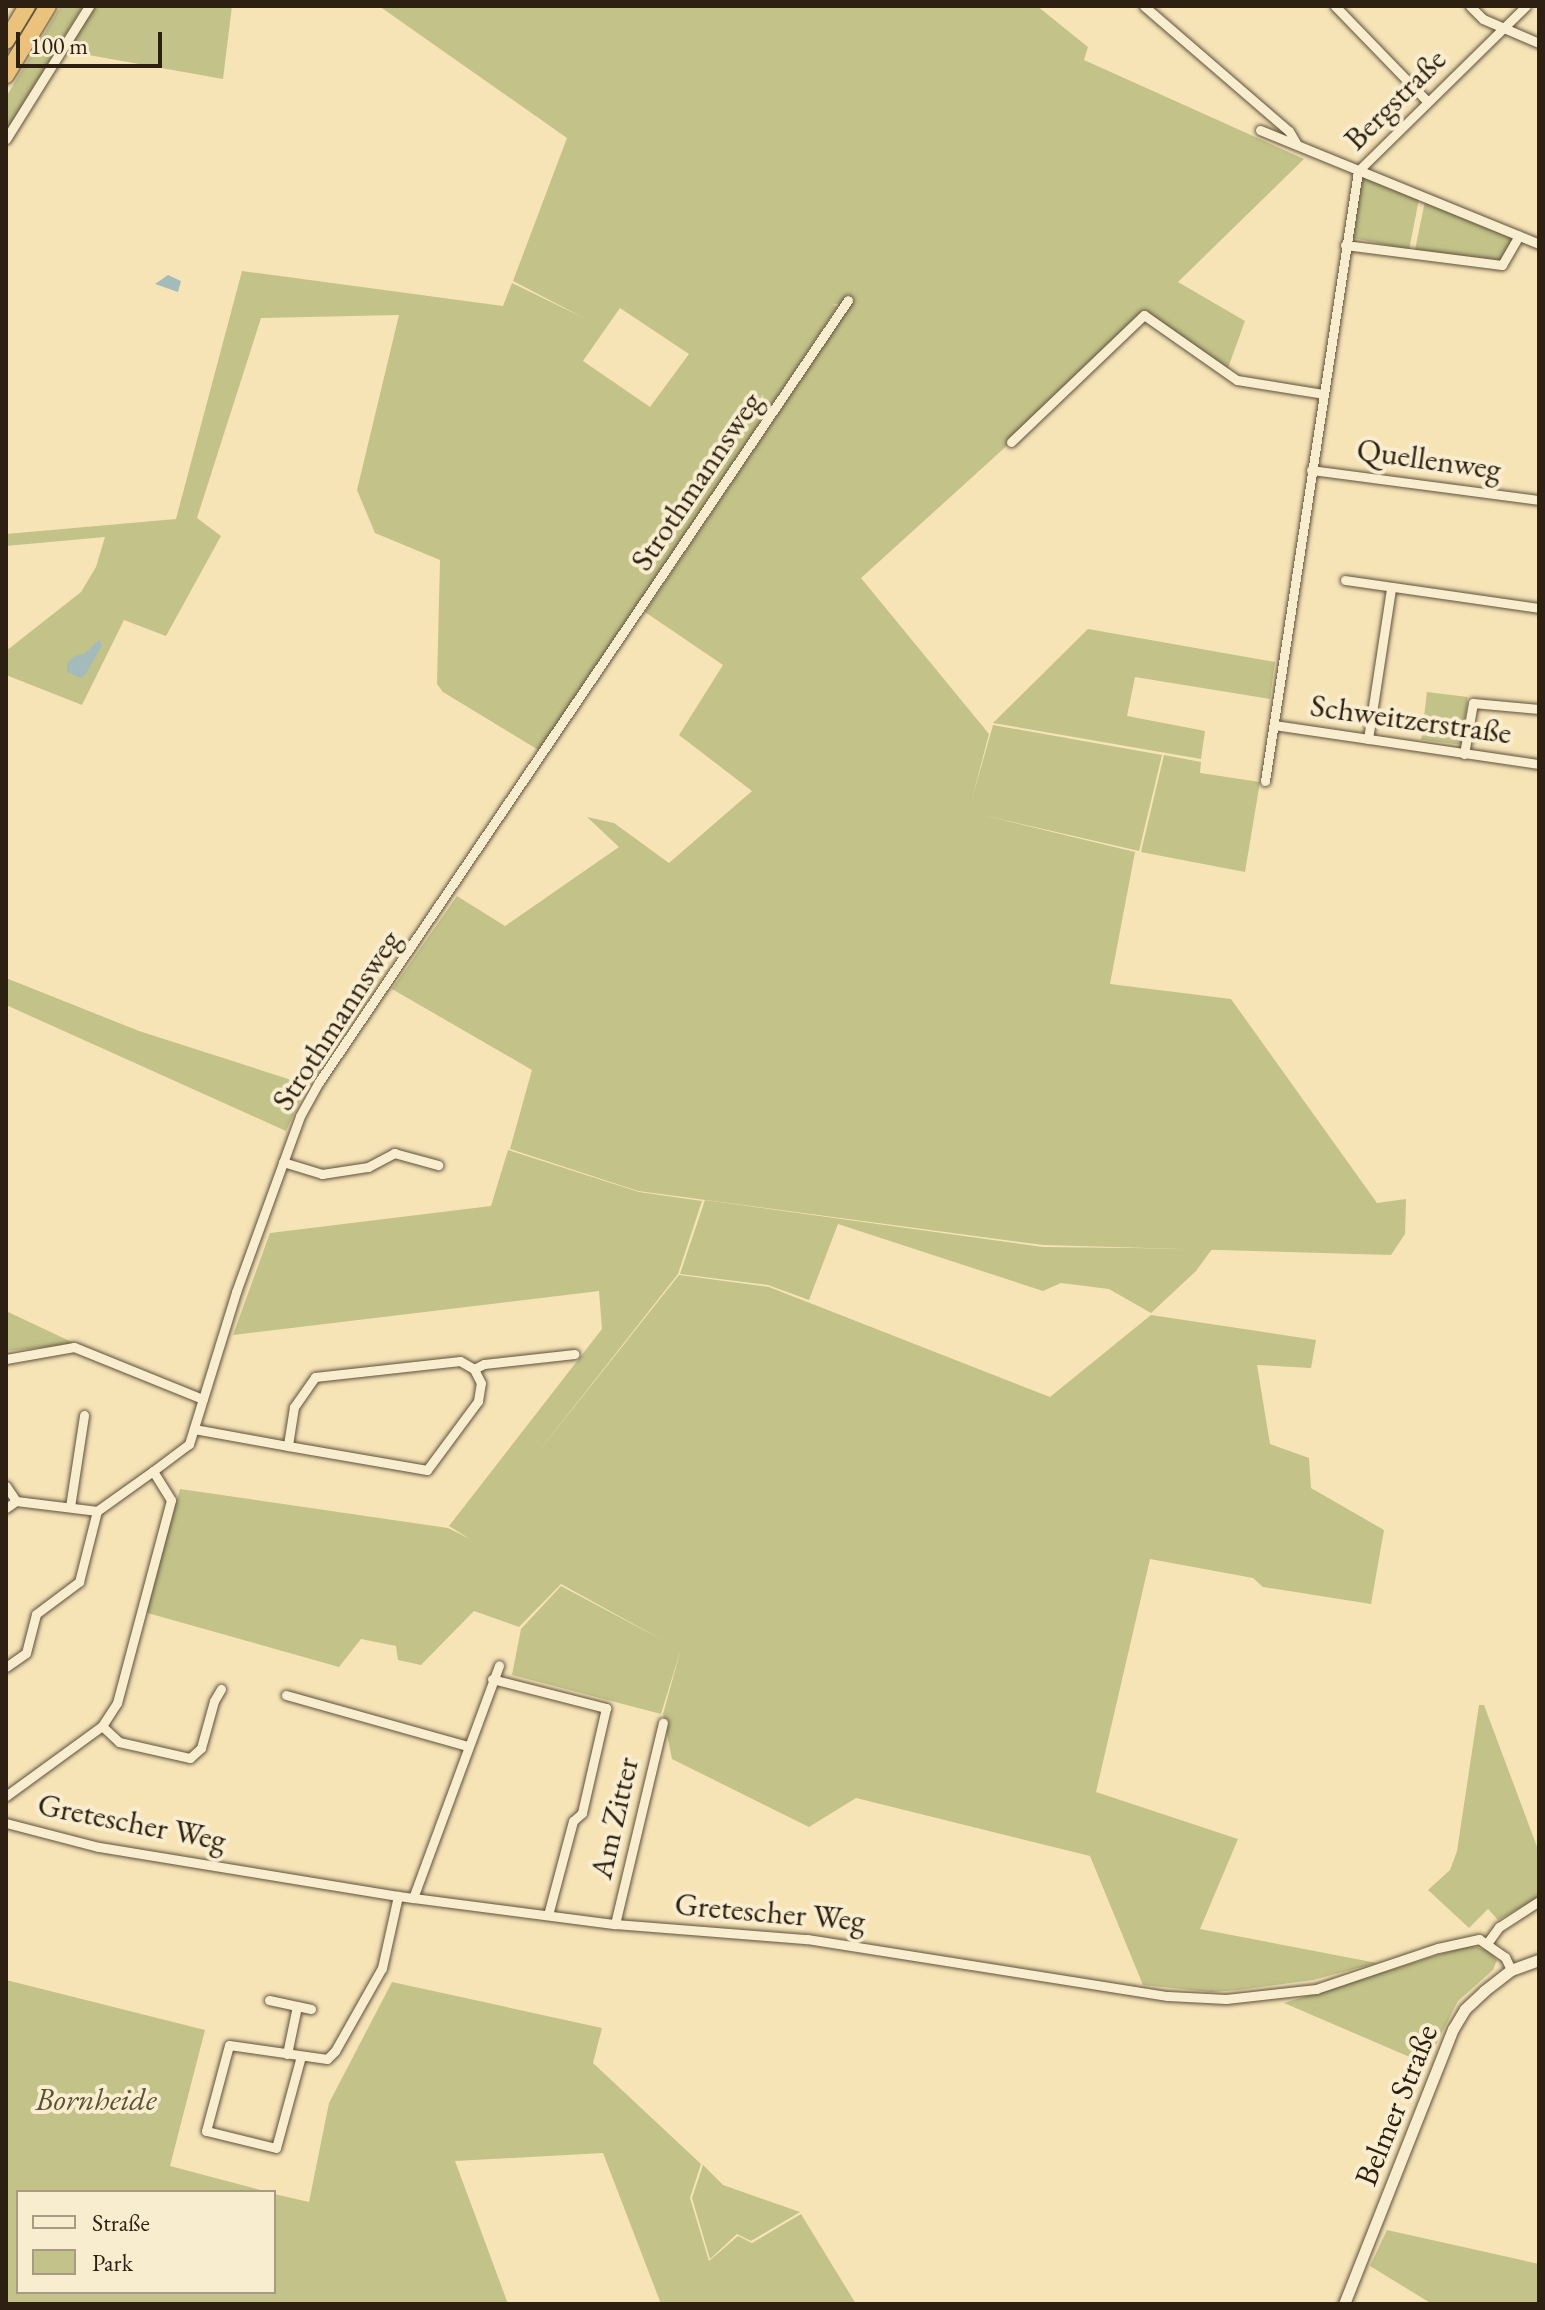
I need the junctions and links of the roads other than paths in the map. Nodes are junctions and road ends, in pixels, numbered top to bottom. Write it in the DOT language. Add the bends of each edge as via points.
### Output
graph roads {
  1 [pos="27,6"];
  2 [pos="48,6"];
  3 [pos="89,6"];
  4 [pos="1144,6"];
  5 [pos="1335,6"];
  6 [pos="1470,6"];
  7 [pos="1526,6"];
  8 [pos="1504,28"];
  9 [pos="6,41"];
  10 [pos="1539,43"];
  11 [pos="6,75"];
  12 [pos="1427,101"];
  13 [pos="1260,130"];
  14 [pos="6,139"];
  15 [pos="1297,145"];
  16 [pos="1358,171"];
  17 [pos="1519,236"];
  18 [pos="1539,244"];
  19 [pos="1345,245"];
  20 [pos="848,300"];
  21 [pos="1323,394"];
  22 [pos="1011,442"];
  23 [pos="1311,470"];
  24 [pos="1539,500"];
  25 [pos="1345,580"];
  26 [pos="1391,588"];
  27 [pos="1539,608"];
  28 [pos="1539,709"];
  29 [pos="1274,725"];
  30 [pos="1368,739"];
  31 [pos="1464,754"];
  32 [pos="1539,764"];
  33 [pos="1265,781"];
  34 [pos="283,1162"];
  35 [pos="438,1165"];
  36 [pos="574,1354"];
  37 [pos="6,1359"];
  38 [pos="474,1369"];
  39 [pos="203,1399"];
  40 [pos="84,1415"];
  41 [pos="194,1429"];
  42 [pos="288,1446"];
  43 [pos="153,1471"];
  44 [pos="6,1486"];
  45 [pos="16,1501"];
  46 [pos="70,1507"];
  47 [pos="6,1508"];
  48 [pos="97,1511"];
  49 [pos="499,1665"];
  50 [pos="6,1667"];
  51 [pos="492,1679"];
  52 [pos="221,1689"];
  53 [pos="286,1695"];
  54 [pos="663,1723"];
  55 [pos="102,1726"];
  56 [pos="468,1746"];
  57 [pos="6,1796"];
  58 [pos="6,1823"];
  59 [pos="398,1896"];
  60 [pos="413,1898"];
  61 [pos="1539,1901"];
  62 [pos="548,1915"];
  63 [pos="615,1924"];
  64 [pos="1488,1942"];
  65 [pos="1539,1960"];
  66 [pos="1511,1970"];
  67 [pos="269,2000"];
  68 [pos="297,2006"];
  69 [pos="311,2009"];
  70 [pos="287,2054"];
  71 [pos="301,2056"];
  72 [pos="1344,2304"];
  1 -- 9 [label="highway"];
  2 -- 11 [label="highway"];
  3 -- 14 [label="street"];
  4 -- 15 [label="street" via="1289,131"];
  5 -- 12 [label="street"];
  6 -- 8 [label="street"];
  7 -- 8 [label="street, Bergstraße"];
  8 -- 10 [label="street"];
  8 -- 12 [label="street, Bergstraße"];
  12 -- 16 [label="street, Bergstraße"];
  13 -- 15 [label="street"];
  15 -- 16 [label="street"];
  16 -- 17 [label="street"];
  16 -- 19 [label="street, Bergstraße"];
  17 -- 18 [label="street"];
  17 -- 19 [label="street" via="1502,265"];
  19 -- 21 [label="street, Bergstraße"];
  20 -- 34 [label="street, Strothmannsweg" via="319,1082"];
  21 -- 22 [label="street" via="1237,380 1144,315"];
  21 -- 23 [label="street, Bergstraße"];
  23 -- 24 [label="street, Quellenweg"];
  23 -- 29 [label="street, Bergstraße"];
  25 -- 26 [label="street"];
  26 -- 27 [label="street"];
  26 -- 30 [label="street"];
  28 -- 31 [label="street" via="1473,703"];
  29 -- 30 [label="street, Schweitzerstraße"];
  29 -- 33 [label="street, Bergstraße"];
  30 -- 31 [label="street, Schweitzerstraße"];
  31 -- 32 [label="street, Schweitzerstraße"];
  34 -- 35 [label="street" via="322,1174 368,1167 394,1153"];
  34 -- 39 [label="street, Strothmannsweg"];
  36 -- 38 [label="street"];
  37 -- 39 [label="street" via="74,1347"];
  38 -- 42 [label="street" via="460,1361 315,1377 294,1407"];
  38 -- 42 [label="street" via="481,1383 478,1401 427,1470"];
  39 -- 41 [label="street, Strothmannsweg"];
  40 -- 46 [label="street"];
  41 -- 42 [label="street"];
  41 -- 43 [label="street, Strothmannsweg" via="189,1444"];
  43 -- 48 [label="street, Strothmannsweg"];
  43 -- 55 [label="street" via="171,1500 117,1703"];
  44 -- 45 [label="street"];
  45 -- 46 [label="street"];
  45 -- 47 [label="street"];
  46 -- 48 [label="street"];
  48 -- 50 [label="street" via="79,1582 36,1614 26,1653"];
  49 -- 51 [label="street"];
  51 -- 56 [label="street"];
  51 -- 62 [label="street" via="606,1708 582,1813 573,1821"];
  52 -- 55 [label="street" via="201,1748 190,1758 119,1742"];
  53 -- 56 [label="street"];
  54 -- 63 [label="street, Am Zitter"];
  55 -- 57 [label="street"];
  56 -- 60 [label="street"];
  58 -- 59 [label="street, Gretescher Weg" via="99,1847"];
  59 -- 60 [label="street, Gretescher Weg"];
  59 -- 71 [label="street" via="382,1968 335,2051 327,2059"];
  60 -- 62 [label="street, Gretescher Weg"];
  61 -- 64 [label="street" via="1499,1927"];
  62 -- 63 [label="street, Gretescher Weg"];
  63 -- 64 [label="street, Gretescher Weg" via="807,1939 1212,1999 1316,1989 1438,1948"];
  64 -- 66 [label="street"];
  65 -- 66 [label="street, Belmer Straße"];
  66 -- 72 [label="street, Belmer Straße" via="1465,2009 1453,2029"];
  67 -- 68 [label="street"];
  68 -- 69 [label="street"];
  68 -- 70 [label="street"];
  70 -- 71 [label="street"];
  70 -- 71 [label="street" via="229,2045 206,2131 276,2148"];
}
